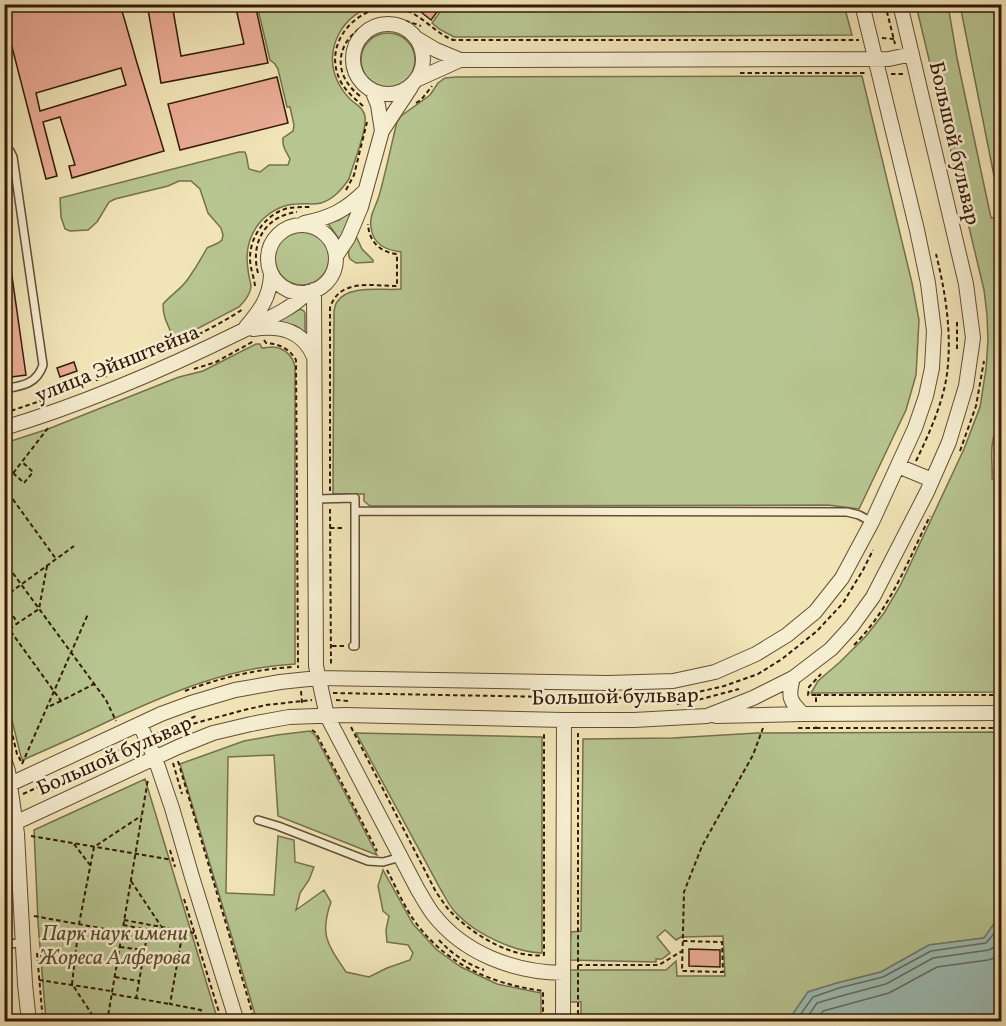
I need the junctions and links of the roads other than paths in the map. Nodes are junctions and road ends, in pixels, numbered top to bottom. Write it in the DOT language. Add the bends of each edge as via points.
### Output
graph roads {
  1 [pos="862,4"];
  2 [pos="900,4"];
  3 [pos="421,33"];
  4 [pos="912,54"];
  5 [pos="460,60"];
  6 [pos="869,63"];
  7 [pos="415,82"];
  8 [pos="368,95"];
  9 [pos="382,131"];
  10 [pos="4,149"];
  11 [pos="366,189"];
  12 [pos="302,218"];
  13 [pos="336,256"];
  14 [pos="266,278"];
  15 [pos="311,291"];
  16 [pos="238,326"];
  17 [pos="315,358"];
  18 [pos="4,389"];
  19 [pos="4,429"];
  20 [pos="904,469"];
  21 [pos="932,480"];
  22 [pos="316,499"];
  23 [pos="355,511"];
  24 [pos="872,522"];
  25 [pos="354,646"];
  26 [pos="317,672"];
  27 [pos="793,678"];
  28 [pos="1002,713"];
  29 [pos="803,714"];
  30 [pos="327,716"];
  31 [pos="707,716"];
  32 [pos="564,720"];
  33 [pos="140,724"];
  34 [pos="4,759"];
  35 [pos="157,764"];
  36 [pos="7,786"];
  37 [pos="258,820"];
  38 [pos="10,825"];
  39 [pos="401,857"];
  40 [pos="23,943"];
  41 [pos="4,944"];
  42 [pos="568,967"];
  43 [pos="29,1022"];
  44 [pos="237,1022"];
  45 [pos="563,1022"];
  1 -- 6 [label="street, Большой бульвар"];
  2 -- 4 [label="street, Большой бульвар"];
  3 -- 5 [label="street" via="436,50"];
  3 -- 7 [label="street" via="422,69"];
  3 -- 8 [label="street" via="388,24 361,37 353,56 354,66"];
  4 -- 6 [label="street" via="895,62 889,59"];
  4 -- 21 [label="street, Большой бульвар" via="966,284 973,338 966,386 949,442"];
  5 -- 6 [label="street"];
  5 -- 7 [label="street"];
  6 -- 20 [label="street, Большой бульвар" via="919,241 934,331 926,396"];
  7 -- 8 [label="street" via="393,94"];
  7 -- 9 [label="street"];
  8 -- 9 [label="street" via="378,105"];
  9 -- 11 [label="street"];
  10 -- 18 [label="lane" via="13,157 43,364 39,374 27,384"];
  11 -- 12 [label="street" via="338,213"];
  11 -- 13 [label="street" via="351,230"];
  12 -- 13 [label="street" via="324,233"];
  12 -- 14 [label="street" via="271,242"];
  13 -- 15 [label="street" via="332,274 322,286"];
  14 -- 15 [label="street" via="300,293"];
  14 -- 16 [label="street" via="271,284 261,309"];
  15 -- 16 [label="street, улица Эйнштейна" via="297,303"];
  15 -- 17 [label="street"];
  16 -- 17 [label="street" via="291,331 309,345"];
  16 -- 19 [label="street, улица Эйнштейна" via="212,347 48,415"];
  17 -- 22 [label="street"];
  20 -- 21 [label="street"];
  20 -- 24 [label="street, Большой бульвар"];
  21 -- 27 [label="street, Большой бульвар" via="873,597 831,649"];
  22 -- 23 [label="lane" via="355,498"];
  22 -- 26 [label="street"];
  23 -- 24 [label="lane" via="847,512"];
  23 -- 25 [label="lane"];
  24 -- 26 [label="street, Большой бульвар" via="842,578 815,612 756,654 715,672 673,681 608,683 344,678"];
  26 -- 30 [label="street" via="317,696"];
  26 -- 33 [label="street, Большой бульвар" via="300,680 235,690"];
  27 -- 29 [label="street" via="790,697"];
  27 -- 31 [label="street, Большой бульвар"];
  28 -- 29 [label="street"];
  29 -- 31 [label="street"];
  30 -- 32 [label="street, Большой бульвар" via="347,709"];
  30 -- 35 [label="street, Большой бульвар" via="310,720 289,717 213,733"];
  30 -- 39 [label="street"];
  31 -- 32 [label="street, Большой бульвар"];
  32 -- 42 [label="street"];
  33 -- 35 [label="street"];
  33 -- 36 [label="street, Большой бульвар" via="119,726 25,770"];
  34 -- 36 [label="street"];
  35 -- 38 [label="street, Большой бульвар" via="138,765"];
  35 -- 44 [label="street"];
  36 -- 38 [label="street"];
  37 -- 39 [label="lane" via="368,861"];
  38 -- 40 [label="street"];
  39 -- 42 [label="street" via="434,915 458,938 484,955 515,967 544,972"];
  40 -- 41 [label="lane"];
  40 -- 43 [label="street"];
  42 -- 45 [label="street"];
}
